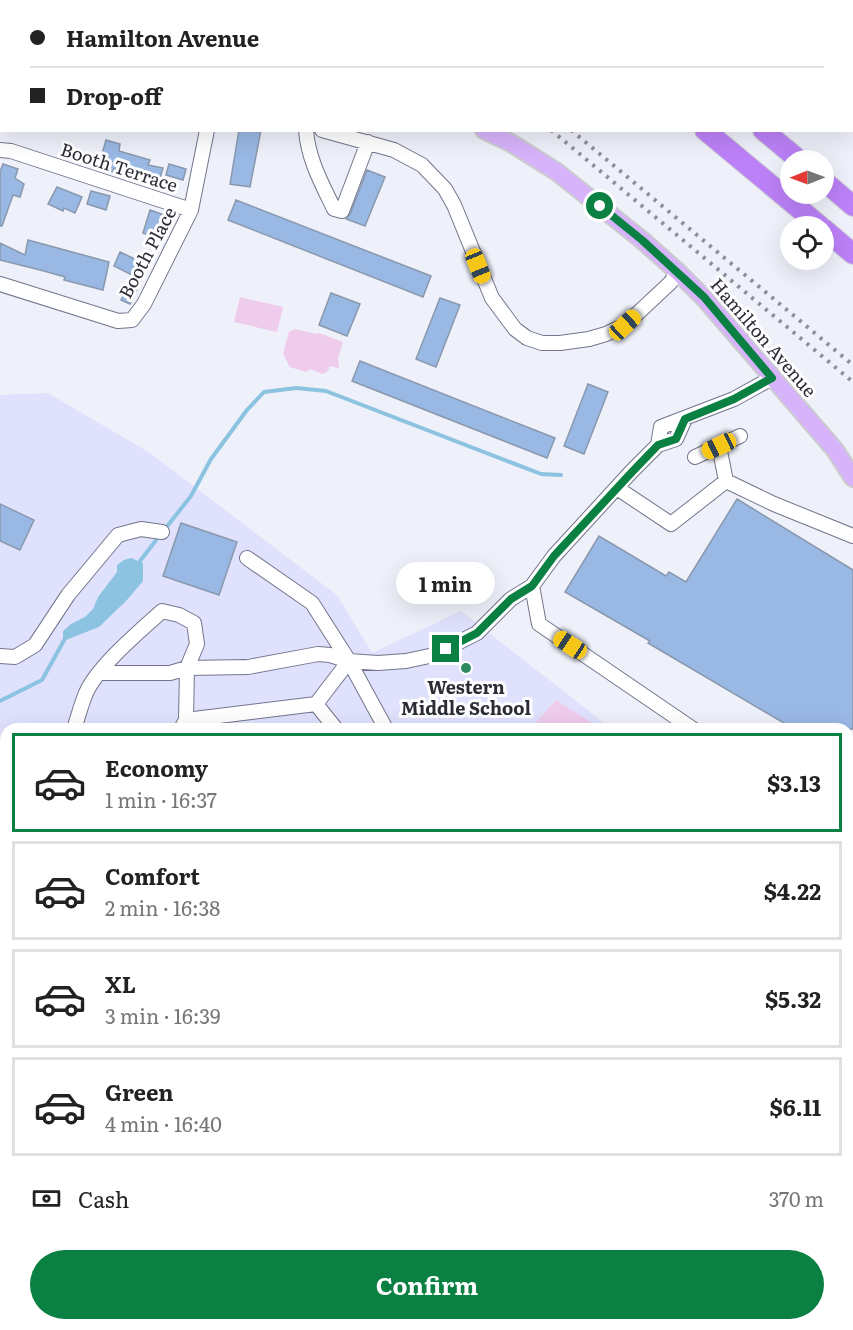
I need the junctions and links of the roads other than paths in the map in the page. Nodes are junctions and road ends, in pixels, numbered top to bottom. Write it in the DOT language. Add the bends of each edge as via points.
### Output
graph roads {
  1 [pos="207,132"];
  2 [pos="306,132"];
  3 [pos="327,132"];
  4 [pos="488,132"];
  5 [pos="707,132"];
  6 [pos="765,132"];
  7 [pos="368,142"];
  8 [pos="0,150"];
  9 [pos="787,150"];
  10 [pos="834,190"];
  11 [pos="853,206"];
  12 [pos="191,210"];
  13 [pos="808,216"];
  14 [pos="834,238"];
  15 [pos="853,254"];
  16 [pos="678,272"];
  17 [pos="0,284"];
  18 [pos="772,378"];
  19 [pos="740,436"];
  20 [pos="719,446"];
  21 [pos="835,450"];
  22 [pos="695,457"];
  23 [pos="853,461"];
  24 [pos="853,478"];
  25 [pos="726,480"];
  26 [pos="617,488"];
  27 [pos="162,532"];
  28 [pos="853,536"];
  29 [pos="247,558"];
  30 [pos="532,586"];
  31 [pos="0,656"];
  32 [pos="349,661"];
  33 [pos="187,668"];
  34 [pos="100,673"];
  35 [pos="316,704"];
  36 [pos="76,723"];
  37 [pos="184,723"];
  38 [pos="197,723"];
  39 [pos="331,723"];
  40 [pos="383,723"];
  41 [pos="684,723"];
  1 -- 12 [label="street, Booth Place"];
  2 -- 7 [label="street" via="309,155 318,177 334,209 342,211"];
  3 -- 7 [label="street"];
  4 -- 16 [label="main road, Hamilton Avenue" via="557,172"];
  5 -- 13 [label="highway"];
  6 -- 9 [label="highway"];
  7 -- 16 [label="street" via="413,159 445,189 492,297 527,339 569,342 606,334 625,325"];
  8 -- 12 [label="street, Booth Terrace"];
  10 -- 11 [label="highway"];
  12 -- 17 [label="street, Booth Place" via="144,304 132,320 118,321"];
  14 -- 15 [label="highway"];
  16 -- 18 [label="main road, Hamilton Avenue"];
  18 -- 21 [label="main road, Hamilton Avenue"];
  18 -- 26 [label="street" via="685,419 676,439 658,445"];
  19 -- 20 [label="street"];
  20 -- 22 [label="street"];
  20 -- 25 [label="street"];
  21 -- 23 [label="main road, Hamilton Avenue"];
  21 -- 24 [label="main road, Hamilton Avenue"];
  25 -- 26 [label="street" via="670,524"];
  25 -- 28 [label="street"];
  26 -- 30 [label="street" via="554,556"];
  27 -- 31 [label="street" via="141,529 118,535 68,595 35,645 15,657"];
  29 -- 32 [label="street" via="312,603"];
  30 -- 32 [label="street" via="511,599 477,633 434,655 397,662"];
  30 -- 41 [label="street" via="539,624"];
  32 -- 33 [label="street" via="318,654 248,667"];
  32 -- 35 [label="street"];
  32 -- 40 [label="street"];
  33 -- 34 [label="street" via="170,673"];
  33 -- 34 [label="street" via="197,644 194,623 162,611"];
  33 -- 37 [label="street"];
  34 -- 36 [label="street" via="86,692"];
  35 -- 38 [label="street"];
  35 -- 39 [label="street"];
}
